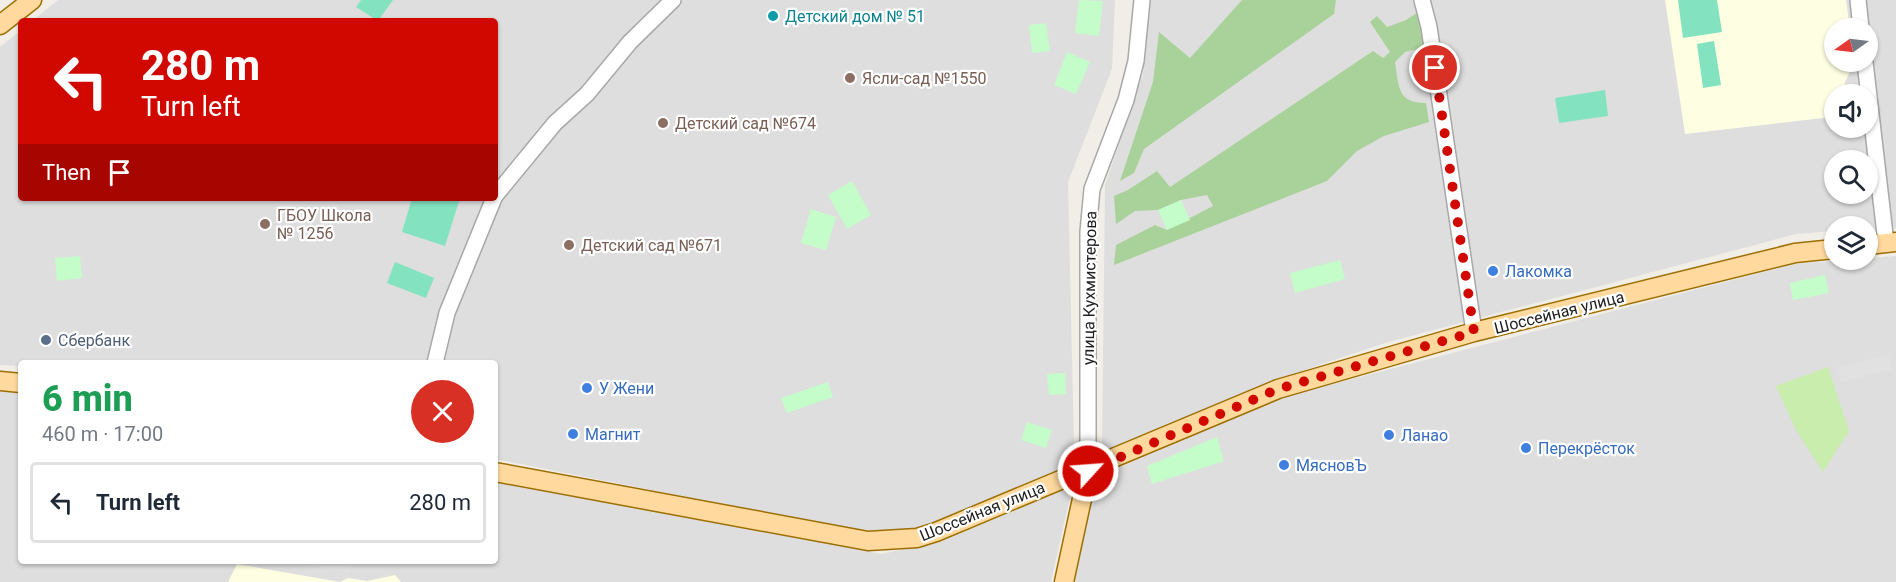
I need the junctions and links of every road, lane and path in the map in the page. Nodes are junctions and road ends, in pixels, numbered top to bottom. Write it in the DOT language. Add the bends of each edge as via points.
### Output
graph roads {
  1 [pos="32,0"];
  2 [pos="673,0"];
  3 [pos="1142,0"];
  4 [pos="1422,0"];
  5 [pos="1858,0"];
  6 [pos="1860,18"];
  7 [pos="0,25"];
  8 [pos="1866,72"];
  9 [pos="498,192"];
  10 [pos="492,201"];
  11 [pos="1891,242"];
  12 [pos="1824,250"];
  13 [pos="1474,332"];
  14 [pos="436,360"];
  15 [pos="0,381"];
  16 [pos="18,383"];
  17 [pos="1088,471"];
  18 [pos="498,473"];
  19 [pos="1064,582"];
  1 -- 7 [label="main road"];
  2 -- 9 [label="street" via="630,42 587,94 555,123"];
  3 -- 17 [label="street, улица Кухмистерова" via="1136,62 1126,100 1092,189 1088,232"];
  4 -- 13 [label="street" via="1431,38"];
  5 -- 6 [label="street"];
  8 -- 11 [label="street"];
  10 -- 14 [label="street" via="447,313"];
  12 -- 13 [label="main road, Шоссейная улица" via="1795,253"];
  13 -- 17 [label="main road, Шоссейная улица" via="1278,389"];
  15 -- 16 [label="main road"];
  17 -- 18 [label="main road, Шоссейная улица" via="917,538 868,541"];
  17 -- 19 [label="main road, улица Кухмистерова"];
}
